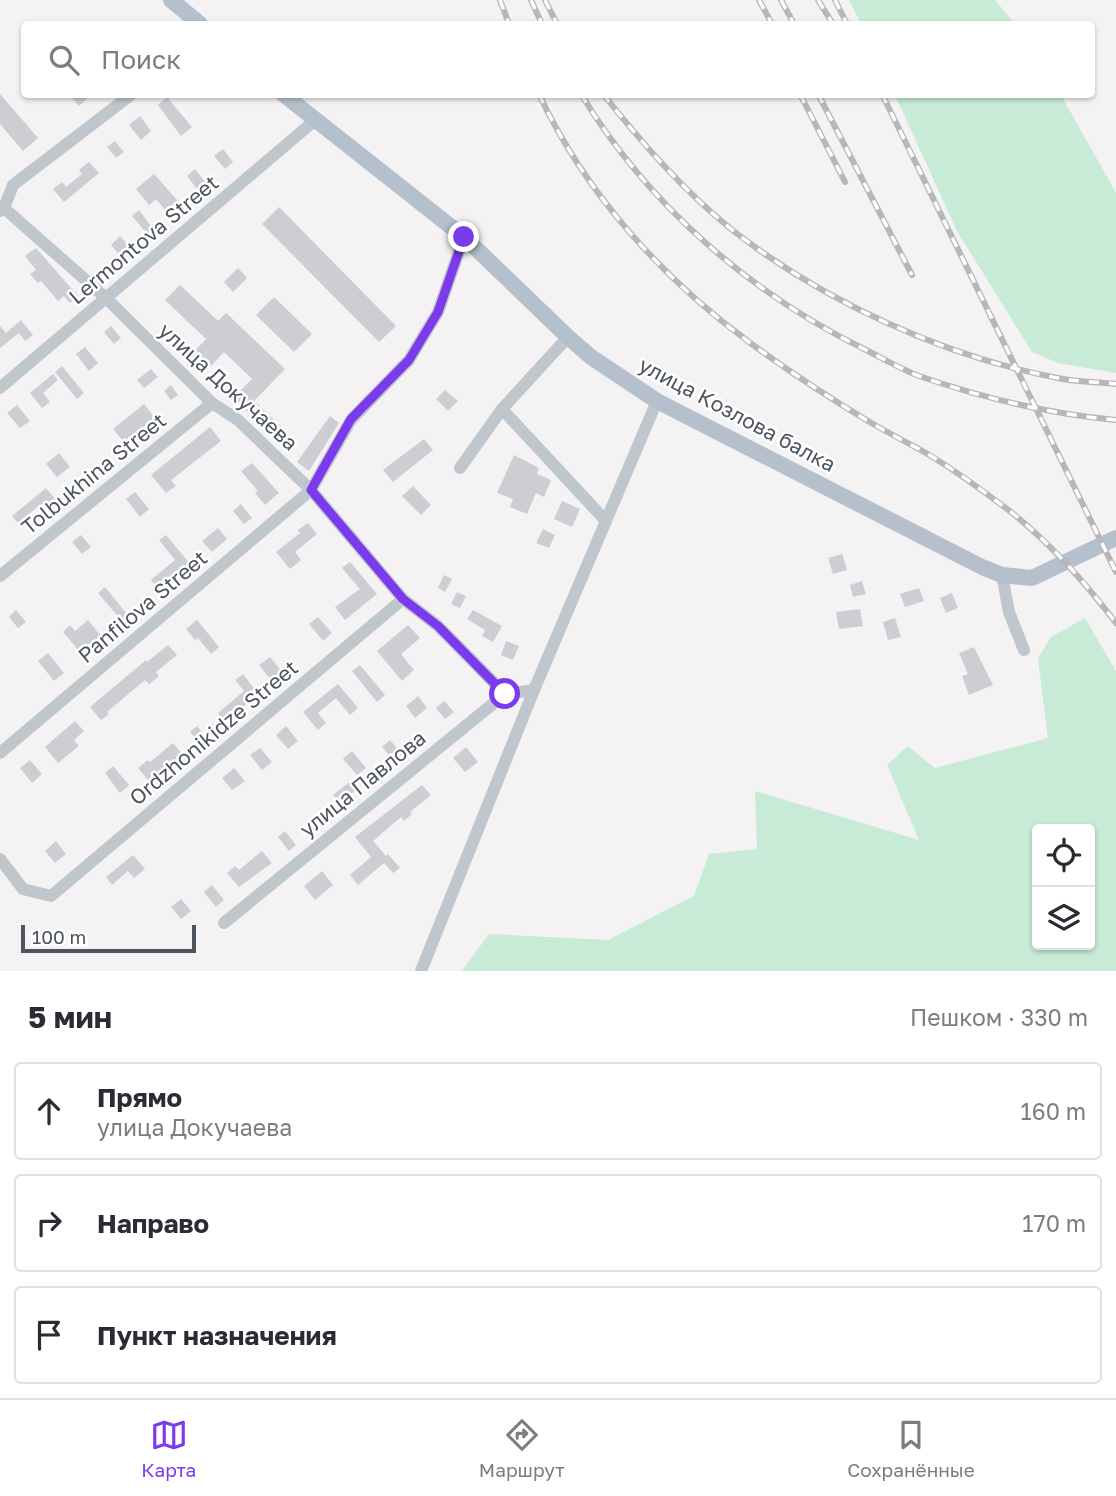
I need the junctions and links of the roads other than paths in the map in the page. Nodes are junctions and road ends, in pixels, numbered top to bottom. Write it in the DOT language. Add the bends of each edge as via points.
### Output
graph roads {
  1 [pos="171,0"];
  2 [pos="196,21"];
  3 [pos="127,98"];
  4 [pos="288,98"];
  5 [pos="314,121"];
  6 [pos="2,209"];
  7 [pos="464,237"];
  8 [pos="106,298"];
  9 [pos="568,337"];
  10 [pos="0,388"];
  11 [pos="657,401"];
  12 [pos="212,403"];
  13 [pos="502,410"];
  14 [pos="460,468"];
  15 [pos="311,490"];
  16 [pos="606,521"];
  17 [pos="1116,538"];
  18 [pos="1002,575"];
  19 [pos="0,576"];
  20 [pos="403,599"];
  21 [pos="1024,650"];
  22 [pos="534,690"];
  23 [pos="505,694"];
  24 [pos="0,752"];
  25 [pos="0,859"];
  26 [pos="224,923"];
  27 [pos="421,971"];
  1 -- 2 [label="main road"];
  3 -- 6 [label="street" via="13,185"];
  4 -- 5 [label="main road, улица Козлова балка"];
  5 -- 7 [label="main road, улица Козлова балка"];
  5 -- 8 [label="street, Lermontova Street"];
  6 -- 8 [label="street, улица Докучаева"];
  7 -- 9 [label="main road, улица Козлова балка"];
  7 -- 15 [label="street" via="438,312 409,360 351,419"];
  8 -- 10 [label="street, Lermontova Street"];
  8 -- 12 [label="street, улица Докучаева"];
  9 -- 11 [label="main road, улица Козлова балка"];
  9 -- 13 [label="street"];
  11 -- 16 [label="street"];
  11 -- 18 [label="main road, улица Козлова балка"];
  12 -- 15 [label="street, улица Докучаева" via="238,420"];
  12 -- 19 [label="street, Tolbukhina Street"];
  13 -- 14 [label="street"];
  13 -- 16 [label="street"];
  15 -- 20 [label="street, улица Докучаева"];
  15 -- 24 [label="street, Panfilova Street"];
  16 -- 22 [label="street"];
  17 -- 18 [label="main road" via="1032,578"];
  18 -- 21 [label="street" via="1009,612"];
  20 -- 23 [label="street, улица Докучаева" via="438,626"];
  20 -- 25 [label="street, Ordzhonikidze Street" via="51,896 23,889"];
  22 -- 23 [label="street"];
  22 -- 27 [label="street"];
  23 -- 26 [label="street, улица Павлова"];
}
